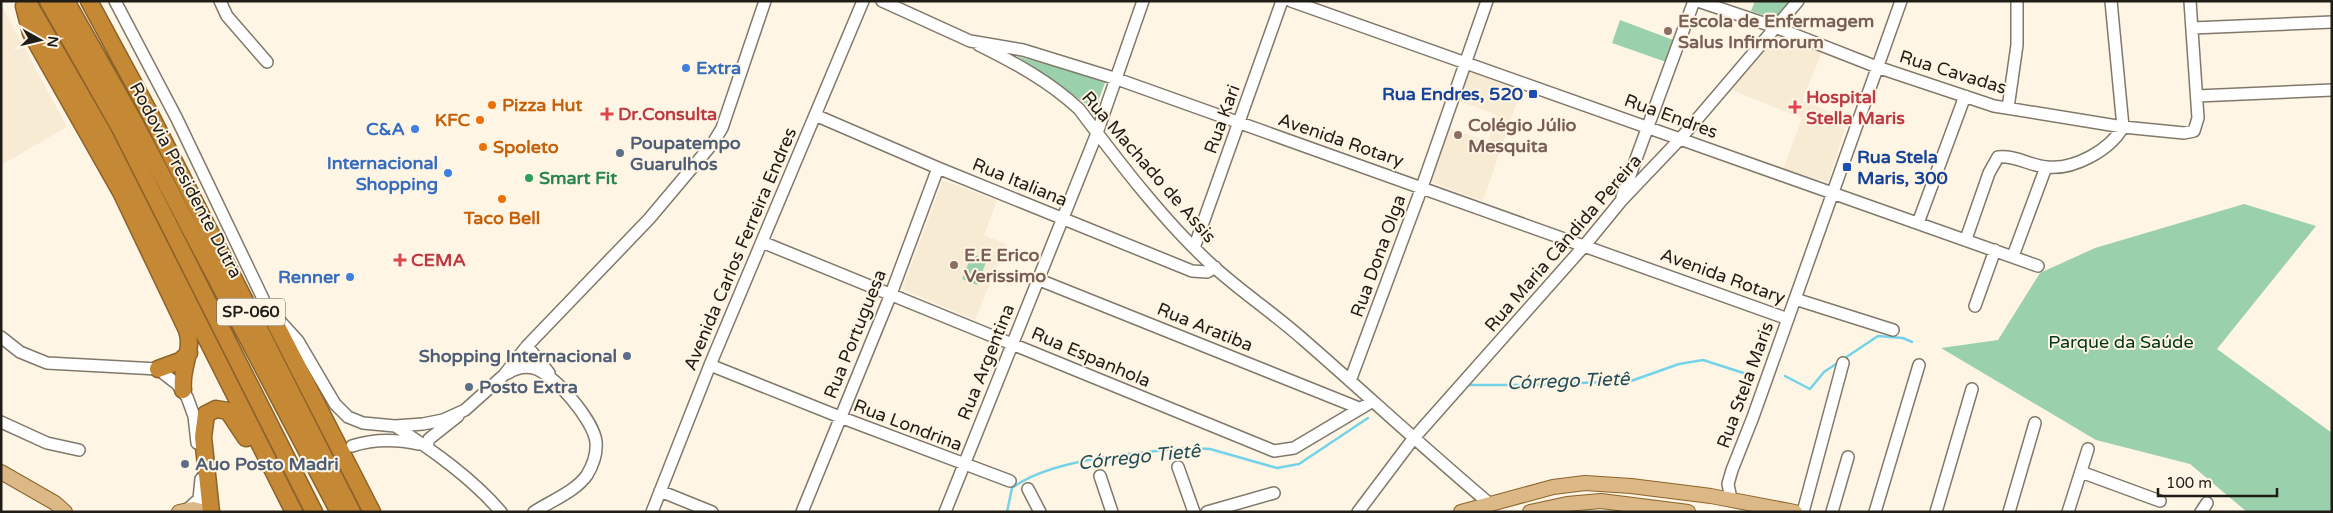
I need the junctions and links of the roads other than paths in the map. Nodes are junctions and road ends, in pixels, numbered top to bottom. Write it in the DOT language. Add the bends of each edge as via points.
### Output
graph roads {
  1 [pos="23,1"];
  2 [pos="27,1"];
  3 [pos="48,1"];
  4 [pos="66,1"];
  5 [pos="89,1"];
  6 [pos="116,1"];
  7 [pos="220,1"];
  8 [pos="765,1"];
  9 [pos="863,1"];
  10 [pos="882,1"];
  11 [pos="1143,1"];
  12 [pos="1282,1"];
  13 [pos="1291,1"];
  14 [pos="1487,1"];
  15 [pos="1694,1"];
  16 [pos="1698,1"];
  17 [pos="1798,1"];
  18 [pos="1901,1"];
  19 [pos="2016,1"];
  20 [pos="2111,1"];
  21 [pos="2190,1"];
  22 [pos="2332,22"];
  23 [pos="1775,27"];
  24 [pos="2192,28"];
  25 [pos="970,41"];
  26 [pos="1023,50"];
  27 [pos="267,62"];
  28 [pos="1466,63"];
  29 [pos="1017,64"];
  30 [pos="1877,67"];
  31 [pos="1116,79"];
  32 [pos="2332,90"];
  33 [pos="1965,96"];
  34 [pos="2197,96"];
  35 [pos="2008,108"];
  36 [pos="815,114"];
  37 [pos="1240,123"];
  38 [pos="1647,126"];
  39 [pos="2123,128"];
  40 [pos="1097,133"];
  41 [pos="1681,138"];
  42 [pos="2046,167"];
  43 [pos="938,168"];
  44 [pos="1422,187"];
  45 [pos="1832,194"];
  46 [pos="1621,202"];
  47 [pos="1062,217"];
  48 [pos="1918,223"];
  49 [pos="1966,239"];
  50 [pos="762,242"];
  51 [pos="1585,245"];
  52 [pos="1194,248"];
  53 [pos="1995,250"];
  54 [pos="2013,256"];
  55 [pos="2038,266"];
  56 [pos="1215,268"];
  57 [pos="1037,279"];
  58 [pos="891,294"];
  59 [pos="1795,298"];
  60 [pos="1975,306"];
  61 [pos="267,307"];
  62 [pos="1788,319"];
  63 [pos="1893,330"];
  64 [pos="1,337"];
  65 [pos="1012,343"];
  66 [pos="527,346"];
  67 [pos="190,353"];
  68 [pos="1843,363"];
  69 [pos="710,365"];
  70 [pos="1919,365"];
  71 [pos="158,370"];
  72 [pos="504,375"];
  73 [pos="1350,381"];
  74 [pos="559,384"];
  75 [pos="1972,389"];
  76 [pos="182,390"];
  77 [pos="1373,401"];
  78 [pos="1359,408"];
  79 [pos="465,410"];
  80 [pos="840,417"];
  81 [pos="1,422"];
  82 [pos="2035,423"];
  83 [pos="395,426"];
  84 [pos="1410,443"];
  85 [pos="352,446"];
  86 [pos="427,446"];
  87 [pos="2088,449"];
  88 [pos="79,450"];
  89 [pos="1848,457"];
  90 [pos="964,465"];
  91 [pos="1178,467"];
  92 [pos="2081,472"];
  93 [pos="1,473"];
  94 [pos="1100,476"];
  95 [pos="1010,482"];
  96 [pos="1028,489"];
  97 [pos="660,491"];
  98 [pos="1274,493"];
  99 [pos="1731,499"];
  100 [pos="2160,501"];
  101 [pos="1490,504"];
  102 [pos="1567,508"];
  103 [pos="1637,508"];
  104 [pos="495,509"];
  105 [pos="184,510"];
  106 [pos="54,512"];
  107 [pos="65,512"];
  108 [pos="203,512"];
  109 [pos="211,512"];
  110 [pos="284,512"];
  111 [pos="294,512"];
  112 [pos="314,512"];
  113 [pos="339,512"];
  114 [pos="352,512"];
  115 [pos="372,512"];
  116 [pos="534,512"];
  117 [pos="652,512"];
  118 [pos="712,512"];
  119 [pos="802,512"];
  120 [pos="945,512"];
  121 [pos="1040,512"];
  122 [pos="1112,512"];
  123 [pos="1194,512"];
  124 [pos="1207,512"];
  125 [pos="1358,512"];
  126 [pos="1461,512"];
  127 [pos="1530,512"];
  128 [pos="1688,512"];
  129 [pos="1795,512"];
  130 [pos="1803,512"];
  131 [pos="1832,512"];
  132 [pos="1875,512"];
  133 [pos="1936,512"];
  134 [pos="2009,512"];
  135 [pos="2068,512"];
  1 -- 67 [label="highway" via="31,33 122,192 174,300 190,338"];
  2 -- 111 [label="highway, SP-060" via="104,134"];
  3 -- 112 [label="highway, Rodovia Presidente Dutra / SP-060" via="120,128"];
  4 -- 113 [label="highway, Rodovia Presidente Dutra / SP-060" via="138,129"];
  5 -- 114 [label="highway, Rodovia Presidente Dutra / SP-060" via="149,112"];
  6 -- 61 [label="street"];
  7 -- 27 [label="street" via="227,16"];
  8 -- 66 [label="street" via="725,121 713,143 649,219"];
  9 -- 36 [label="street, Avenida Carlos Ferreira Endres"];
  10 -- 25 [label="street, Avenida Rotary"];
  11 -- 31 [label="street, Rua Argentina"];
  12 -- 37 [label="street, Rua Kari"];
  13 -- 28 [label="street, Rua Endres"];
  14 -- 28 [label="street, Rua Dona Olga"];
  15 -- 38 [label="street"];
  16 -- 23 [label="street, Rua Cavadas"];
  17 -- 23 [label="street, Rua Maria Cândida Pereira"];
  18 -- 30 [label="street, Rua Stela Maris"];
  19 -- 35 [label="street" via="2017,44"];
  20 -- 39 [label="street"];
  21 -- 24 [label="street"];
  22 -- 24 [label="street"];
  23 -- 30 [label="street, Rua Cavadas"];
  23 -- 41 [label="street, Rua Maria Cândida Pereira"];
  24 -- 34 [label="street"];
  25 -- 26 [label="street, Avenida Rotary"];
  25 -- 29 [label="street, Rua Machado de Assis"];
  26 -- 29 [label="street"];
  26 -- 31 [label="street, Avenida Rotary"];
  28 -- 38 [label="street, Rua Endres"];
  28 -- 44 [label="street, Rua Dona Olga"];
  29 -- 40 [label="street, Rua Machado de Assis" via="1079,109"];
  30 -- 33 [label="street, Rua Cavadas"];
  30 -- 45 [label="street, Rua Stela Maris"];
  31 -- 37 [label="street, Avenida Rotary"];
  31 -- 40 [label="street, Rua Argentina"];
  32 -- 34 [label="street"];
  33 -- 35 [label="street, Rua Cavadas"];
  33 -- 48 [label="street"];
  34 -- 39 [label="street, Rua Cavadas" via="2198,118 2196,128 2190,133"];
  35 -- 39 [label="street, Rua Cavadas"];
  36 -- 43 [label="street, Rua Italiana"];
  36 -- 50 [label="street, Avenida Carlos Ferreira Endres"];
  37 -- 44 [label="street, Avenida Rotary"];
  37 -- 52 [label="street, Rua Kari"];
  38 -- 41 [label="street, Rua Endres"];
  38 -- 46 [label="street"];
  39 -- 42 [label="street" via="2102,149 2078,162"];
  40 -- 47 [label="street, Rua Argentina"];
  40 -- 52 [label="street, Rua Machado de Assis"];
  41 -- 45 [label="street, Rua Endres"];
  41 -- 46 [label="street, Rua Maria Cândida Pereira"];
  42 -- 49 [label="street" via="2008,156 1998,157 1989,173"];
  42 -- 54 [label="street"];
  43 -- 47 [label="street, Rua Italiana"];
  43 -- 58 [label="street, Rua Portuguesa"];
  44 -- 51 [label="street, Avenida Rotary"];
  44 -- 73 [label="street, Rua Dona Olga"];
  45 -- 48 [label="street, Rua Endres"];
  45 -- 59 [label="street, Rua Stela Maris"];
  46 -- 51 [label="street, Rua Maria Cândida Pereira"];
  47 -- 56 [label="street, Rua Italiana" via="1192,271 1207,272"];
  47 -- 57 [label="street, Rua Argentina"];
  48 -- 49 [label="street, Rua Endres"];
  49 -- 53 [label="street, Rua Endres"];
  50 -- 58 [label="street, Rua Espanhola"];
  50 -- 69 [label="street, Avenida Carlos Ferreira Endres"];
  51 -- 62 [label="street, Avenida Rotary"];
  51 -- 84 [label="street, Rua Maria Cândida Pereira"];
  52 -- 56 [label="street, Rua Machado de Assis"];
  53 -- 54 [label="street, Rua Endres"];
  53 -- 60 [label="street"];
  54 -- 55 [label="street, Rua Endres"];
  56 -- 73 [label="street, Rua Machado de Assis"];
  57 -- 65 [label="street, Rua Argentina"];
  57 -- 78 [label="street, Rua Aratiba"];
  58 -- 65 [label="street, Rua Espanhola"];
  58 -- 80 [label="street, Rua Portuguesa"];
  59 -- 62 [label="street, Rua Stela Maris"];
  59 -- 63 [label="street"];
  61 -- 83 [label="street" via="298,341 342,412 364,423"];
  61 -- 115 [label="highway"];
  62 -- 99 [label="street, Rua Stela Maris" via="1732,470 1728,484"];
  64 -- 71 [label="street" via="20,352 46,363"];
  65 -- 78 [label="street, Rua Espanhola" via="1274,451 1294,448"];
  65 -- 90 [label="street, Rua Argentina"];
  66 -- 72 [label="street"];
  66 -- 74 [label="street"];
  67 -- 71 [label="highway" via="183,360"];
  67 -- 76 [label="highway" via="182,372"];
  68 -- 130 [label="street"];
  69 -- 80 [label="street, Rua Londrina"];
  69 -- 97 [label="street, Avenida Carlos Ferreira Endres"];
  70 -- 132 [label="street"];
  71 -- 76 [label="street"];
  72 -- 74 [label="street" via="520,368 533,368"];
  72 -- 79 [label="street"];
  73 -- 77 [label="street, Rua Machado de Assis"];
  74 -- 116 [label="street" via="592,429 596,442 595,456 583,480"];
  75 -- 133 [label="street"];
  76 -- 105 [label="street" via="194,416 201,482 199,498"];
  77 -- 78 [label="street, Rua Espanhola"];
  77 -- 84 [label="street, Rua Machado de Assis" via="1404,430"];
  79 -- 83 [label="street" via="430,423"];
  79 -- 86 [label="street" via="429,439"];
  80 -- 90 [label="street, Rua Londrina"];
  80 -- 119 [label="street, Rua Portuguesa"];
  81 -- 88 [label="street" via="47,443"];
  82 -- 134 [label="street"];
  83 -- 86 [label="street"];
  84 -- 101 [label="street, Rua Machado de Assis" via="1424,449"];
  84 -- 125 [label="street, Rua Maria Cândida Pereira"];
  85 -- 86 [label="street" via="387,440"];
  86 -- 104 [label="street"];
  87 -- 92 [label="street"];
  89 -- 131 [label="street"];
  90 -- 95 [label="street, Rua Londrina"];
  90 -- 120 [label="street, Rua Argentina"];
  91 -- 123 [label="street"];
  92 -- 100 [label="street"];
  92 -- 135 [label="street"];
  93 -- 106 [label="main road" via="10,486"];
  93 -- 107 [label="main road" via="14,477"];
  94 -- 122 [label="street"];
  96 -- 121 [label="street"];
  97 -- 117 [label="street, Avenida Carlos Ferreira Endres"];
  97 -- 118 [label="street"];
  98 -- 124 [label="street"];
  99 -- 101 [label="main road" via="1585,483 1559,485"];
  99 -- 129 [label="main road"];
  101 -- 126 [label="main road"];
  102 -- 103 [label="main road" via="1601,501"];
  102 -- 127 [label="main road"];
  103 -- 128 [label="main road"];
  105 -- 108 [label="main road"];
  109 -- 110 [label="highway" via="203,429 206,414 216,409 228,410 233,415"];
}
